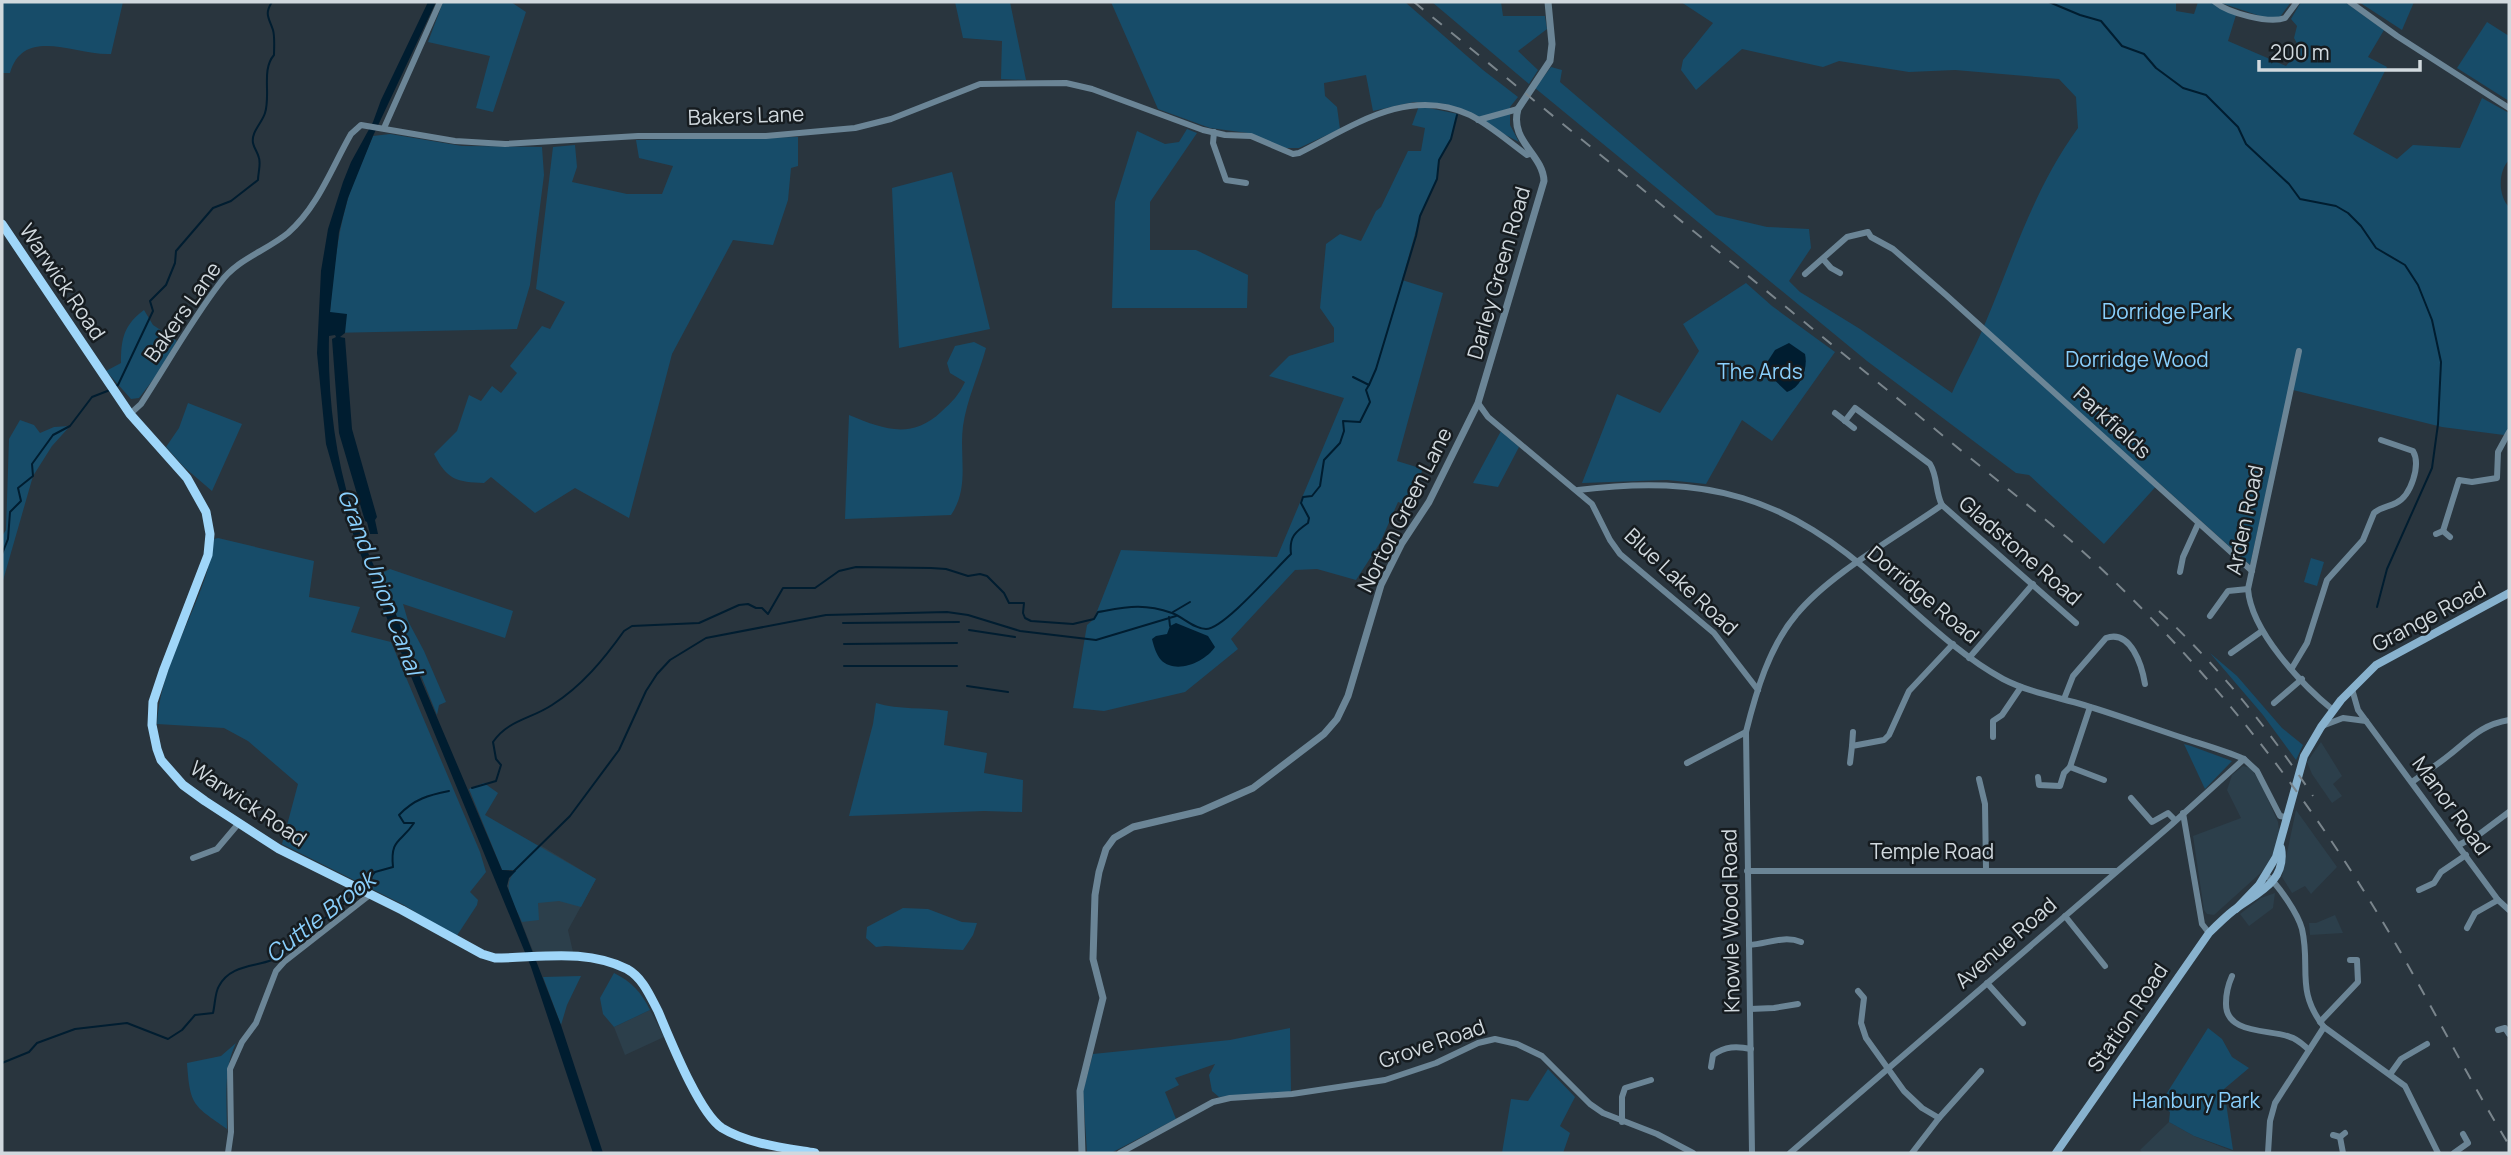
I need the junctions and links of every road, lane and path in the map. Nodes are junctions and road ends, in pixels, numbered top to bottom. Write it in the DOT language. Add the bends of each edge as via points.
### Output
graph roads {
  1 [pos="440,2"];
  2 [pos="1548,2"];
  3 [pos="2215,2"];
  4 [pos="2297,2"];
  5 [pos="2350,2"];
  6 [pos="2509,108"];
  7 [pos="1518,109"];
  8 [pos="1478,120"];
  9 [pos="381,129"];
  10 [pos="1214,132"];
  11 [pos="1530,154"];
  12 [pos="1246,183"];
  13 [pos="2,224"];
  14 [pos="1823,259"];
  15 [pos="1840,273"];
  16 [pos="1805,274"];
  17 [pos="2300,351"];
  18 [pos="1478,403"];
  19 [pos="1835,413"];
  20 [pos="130,414"];
  21 [pos="1472,416"];
  22 [pos="1488,417"];
  23 [pos="1845,421"];
  24 [pos="1854,428"];
  25 [pos="2509,432"];
  26 [pos="2381,440"];
  27 [pos="2395,444"];
  28 [pos="2392,453"];
  29 [pos="2497,478"];
  30 [pos="2498,486"];
  31 [pos="1577,490"];
  32 [pos="1942,505"];
  33 [pos="2198,524"];
  34 [pos="2444,531"];
  35 [pos="2436,534"];
  36 [pos="2449,537"];
  37 [pos="1859,563"];
  38 [pos="2252,571"];
  39 [pos="2180,572"];
  40 [pos="2033,584"];
  41 [pos="2248,589"];
  42 [pos="2509,593"];
  43 [pos="2210,611"];
  44 [pos="2076,623"];
  45 [pos="2262,631"];
  46 [pos="1953,644"];
  47 [pos="2231,654"];
  48 [pos="1969,658"];
  49 [pos="2292,668"];
  50 [pos="2301,679"];
  51 [pos="2145,684"];
  52 [pos="2021,687"];
  53 [pos="2352,689"];
  54 [pos="1758,690"];
  55 [pos="2064,699"];
  56 [pos="2274,703"];
  57 [pos="2090,707"];
  58 [pos="2333,710"];
  59 [pos="2509,720"];
  60 [pos="2366,721"];
  61 [pos="2320,727"];
  62 [pos="1983,729"];
  63 [pos="1746,732"];
  64 [pos="1853,732"];
  65 [pos="1852,746"];
  66 [pos="1690,751"];
  67 [pos="2244,759"];
  68 [pos="1850,763"];
  69 [pos="2070,766"];
  70 [pos="1979,779"];
  71 [pos="2104,779"];
  72 [pos="2412,782"];
  73 [pos="2039,785"];
  74 [pos="2060,786"];
  75 [pos="2070,786"];
  76 [pos="2131,798"];
  77 [pos="2509,812"];
  78 [pos="2183,813"];
  79 [pos="2286,817"];
  80 [pos="2175,820"];
  81 [pos="239,823"];
  82 [pos="2459,845"];
  83 [pos="2466,855"];
  84 [pos="193,858"];
  85 [pos="1986,869"];
  86 [pos="1747,871"];
  87 [pos="2118,871"];
  88 [pos="2270,878"];
  89 [pos="2419,890"];
  90 [pos="371,894"];
  91 [pos="2498,900"];
  92 [pos="2509,910"];
  93 [pos="2065,916"];
  94 [pos="2467,923"];
  95 [pos="2209,933"];
  96 [pos="1801,942"];
  97 [pos="1749,946"];
  98 [pos="2100,958"];
  99 [pos="2350,960"];
  100 [pos="2094,964"];
  101 [pos="2105,966"];
  102 [pos="2232,976"];
  103 [pos="1987,983"];
  104 [pos="1858,991"];
  105 [pos="1798,1004"];
  106 [pos="1750,1009"];
  107 [pos="2503,1018"];
  108 [pos="2023,1023"];
  109 [pos="2322,1024"];
  110 [pos="2504,1031"];
  111 [pos="2427,1044"];
  112 [pos="1751,1049"];
  113 [pos="2309,1050"];
  114 [pos="1710,1067"];
  115 [pos="1888,1069"];
  116 [pos="1981,1070"];
  117 [pos="2390,1073"];
  118 [pos="1651,1080"];
  119 [pos="1939,1118"];
  120 [pos="1622,1122"];
  121 [pos="2463,1133"];
  122 [pos="2339,1135"];
  123 [pos="228,1153"];
  124 [pos="815,1153"];
  125 [pos="1082,1153"];
  126 [pos="1120,1153"];
  127 [pos="1693,1153"];
  128 [pos="1752,1153"];
  129 [pos="1790,1153"];
  130 [pos="1912,1153"];
  131 [pos="2056,1153"];
  132 [pos="2268,1153"];
  133 [pos="2343,1153"];
  134 [pos="2438,1153"];
  135 [pos="2454,1153"];
  1 -- 9 [label="street"];
  2 -- 7 [label="street" via="1550,61"];
  3 -- 4 [label="street" via="2229,10 2274,20 2286,18"];
  5 -- 6 [label="street"];
  7 -- 8 [label="street"];
  7 -- 11 [label="street, Darley Green Road" via="1518,130"];
  8 -- 10 [label="street, Bakers Lane" via="1455,109 1419,104 1372,116 1293,154 1251,136"];
  8 -- 11 [label="street, Bakers Lane"];
  9 -- 10 [label="street, Bakers Lane" via="455,142 505,144 766,135 855,128 980,84 1066,83"];
  9 -- 20 [label="street, Bakers Lane" via="366,124 351,134 306,215 220,282"];
  10 -- 12 [label="street" via="1213,143 1226,180"];
  11 -- 18 [label="street, Darley Green Road" via="1541,165 1544,181"];
  13 -- 20 [label="main road, Warwick Road"];
  14 -- 15 [label="street"];
  14 -- 16 [label="street"];
  14 -- 33 [label="street, Parkfields" via="1858,233 1868,232 1891,248"];
  17 -- 38 [label="street, Arden Road"];
  18 -- 21 [label="street, Norton Green Lane"];
  18 -- 22 [label="street, Blue Lake Road"];
  19 -- 23 [label="street"];
  20 -- 81 [label="main road, Warwick Road" via="187,478 206,512 210,534 203,570 155,694 152,725 156,749 183,785"];
  21 -- 22 [label="street"];
  21 -- 125 [label="street, Norton Green Lane" via="1381,585 1337,719 1307,749 1253,788 1201,811 1133,827 1114,838 1104,852 1095,895 1093,959 1103,998 1080,1091"];
  22 -- 31 [label="street, Blue Lake Road"];
  23 -- 24 [label="street"];
  23 -- 32 [label="street" via="1856,408 1930,464"];
  25 -- 29 [label="street" via="2498,452"];
  26 -- 27 [label="street"];
  27 -- 28 [label="street"];
  27 -- 49 [label="street" via="2413,451 2415,473 2399,502 2374,513 2363,540 2327,580 2307,643"];
  29 -- 30 [label="street"];
  29 -- 34 [label="street" via="2459,480"];
  31 -- 37 [label="street, Dorridge Road" via="1674,484 1722,492 1790,516"];
  31 -- 54 [label="street, Blue Lake Road" via="1592,504 1620,554 1714,633"];
  32 -- 37 [label="street, Knowle Wood Road"];
  32 -- 40 [label="street, Gladstone Road"];
  33 -- 38 [label="street, Parkfields"];
  33 -- 39 [label="street"];
  34 -- 35 [label="street"];
  34 -- 36 [label="street"];
  37 -- 46 [label="street, Dorridge Road"];
  37 -- 54 [label="street, Knowle Wood Road" via="1798,612 1769,660"];
  38 -- 41 [label="street, Arden Road"];
  40 -- 44 [label="street, Gladstone Road"];
  40 -- 48 [label="street"];
  41 -- 43 [label="street" via="2228,591"];
  41 -- 45 [label="street, Arden Road"];
  42 -- 53 [label="main road, Grange Road" via="2376,665"];
  45 -- 47 [label="street"];
  45 -- 49 [label="street, Arden Road"];
  46 -- 48 [label="street, Dorridge Road"];
  46 -- 65 [label="street" via="1909,691 1889,735"];
  48 -- 52 [label="street, Dorridge Road"];
  49 -- 50 [label="street, Arden Road"];
  50 -- 56 [label="street"];
  50 -- 58 [label="street, Arden Road"];
  51 -- 55 [label="street" via="2127,642 2112,636 2073,676"];
  52 -- 55 [label="street, Dorridge Road"];
  52 -- 62 [label="street" via="1993,722 1993,733"];
  53 -- 58 [label="main road, Grange Road"];
  53 -- 60 [label="street, Manor Road"];
  54 -- 63 [label="street, Knowle Wood Road"];
  55 -- 57 [label="street, Dorridge Road"];
  57 -- 67 [label="street, Dorridge Road"];
  57 -- 69 [label="street"];
  58 -- 61 [label="main road, Grange Road"];
  59 -- 72 [label="street" via="2473,734"];
  60 -- 61 [label="street" via="2343,718"];
  60 -- 72 [label="street, Manor Road"];
  61 -- 79 [label="main road, Grange Road" via="2304,755"];
  63 -- 66 [label="street" via="1690,761"];
  63 -- 86 [label="street, Knowle Wood Road"];
  64 -- 65 [label="street"];
  65 -- 68 [label="street"];
  67 -- 78 [label="street, Avenue Road"];
  67 -- 79 [label="street" via="2257,771 2280,816"];
  69 -- 71 [label="street" via="2088,779"];
  69 -- 74 [label="street"];
  70 -- 85 [label="street" via="1985,804"];
  72 -- 82 [label="street, Manor Road"];
  73 -- 74 [label="street"];
  74 -- 75 [label="street"];
  76 -- 80 [label="street" via="2152,822 2169,813"];
  77 -- 82 [label="street"];
  78 -- 80 [label="street, Avenue Road"];
  78 -- 95 [label="street" via="2202,924"];
  79 -- 88 [label="main road" via="2283,859"];
  80 -- 87 [label="street, Avenue Road"];
  81 -- 84 [label="street" via="217,849"];
  81 -- 90 [label="main road, Warwick Road" via="299,860"];
  82 -- 83 [label="street, Manor Road"];
  83 -- 89 [label="street"];
  83 -- 91 [label="street, Manor Road"];
  85 -- 86 [label="street, Temple Road"];
  85 -- 87 [label="street, Temple Road"];
  86 -- 97 [label="street, Knowle Wood Road"];
  87 -- 93 [label="street, Avenue Road"];
  88 -- 95 [label="main road, Station Road" via="2259,894"];
  88 -- 109 [label="street" via="2301,926 2306,994"];
  90 -- 123 [label="street" via="276,971 256,1023 230,1069"];
  90 -- 124 [label="main road, Warwick Road" via="495,958 592,957 634,974 651,997 714,1120 734,1134"];
  91 -- 92 [label="street, Manor Road"];
  91 -- 94 [label="street"];
  93 -- 98 [label="street"];
  93 -- 103 [label="street, Avenue Road"];
  95 -- 131 [label="main road, Station Road"];
  96 -- 97 [label="street" via="1782,939"];
  97 -- 106 [label="street, Knowle Wood Road"];
  98 -- 100 [label="street"];
  98 -- 101 [label="street"];
  99 -- 109 [label="street" via="2357,960 2358,982"];
  102 -- 113 [label="street" via="2226,1008 2231,1019 2247,1028 2289,1036"];
  103 -- 108 [label="street" via="2013,1018"];
  103 -- 115 [label="street, Avenue Road"];
  104 -- 115 [label="street" via="1868,998 1862,1010 1862,1029"];
  105 -- 106 [label="street"];
  106 -- 112 [label="street, Knowle Wood Road"];
  107 -- 110 [label="street"];
  109 -- 113 [label="street"];
  109 -- 117 [label="street"];
  111 -- 117 [label="street" via="2401,1059"];
  112 -- 114 [label="street" via="1719,1050"];
  112 -- 128 [label="street, Knowle Wood Road"];
  113 -- 132 [label="street" via="2275,1103"];
  115 -- 119 [label="street" via="1904,1091"];
  115 -- 129 [label="street, Avenue Road"];
  116 -- 119 [label="street"];
  117 -- 134 [label="street" via="2408,1089"];
  118 -- 120 [label="street" via="1625,1088"];
  119 -- 130 [label="street"];
  120 -- 126 [label="street, Grove Road" via="1590,1104 1542,1056 1495,1039 1385,1080 1213,1102"];
  120 -- 127 [label="street, Grove Road"];
  121 -- 135 [label="street" via="2468,1143"];
  122 -- 133 [label="street"];
}
